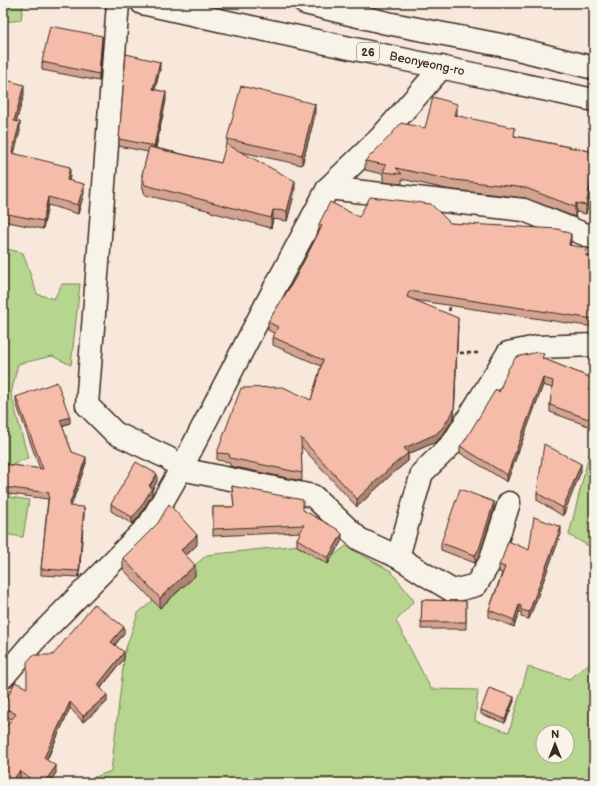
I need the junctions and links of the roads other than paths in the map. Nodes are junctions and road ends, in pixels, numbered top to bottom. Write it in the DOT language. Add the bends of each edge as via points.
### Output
graph roads {
  1 [pos="118,3"];
  2 [pos="142,3"];
  3 [pos="305,3"];
  4 [pos="442,67"];
  5 [pos="594,68"];
  6 [pos="594,100"];
  7 [pos="328,188"];
  8 [pos="594,238"];
  9 [pos="594,345"];
  10 [pos="181,469"];
  11 [pos="509,503"];
  12 [pos="398,557"];
  13 [pos="3,676"];
  1 -- 10 [label="street" via="87,405 115,433 168,458"];
  2 -- 4 [label="street, Beonyeong-ro / 26"];
  3 -- 5 [label="street" via="387,23 506,46"];
  4 -- 6 [label="street, Beonyeong-ro / 26"];
  4 -- 7 [label="street" via="380,138"];
  7 -- 8 [label="street" via="524,210"];
  7 -- 10 [label="street"];
  9 -- 12 [label="street" via="537,347 508,353 454,442 422,473"];
  10 -- 12 [label="street" via="313,496 359,539"];
  10 -- 13 [label="street" via="150,525 34,641"];
  11 -- 12 [label="street" via="490,562 476,585 453,591"];
}
